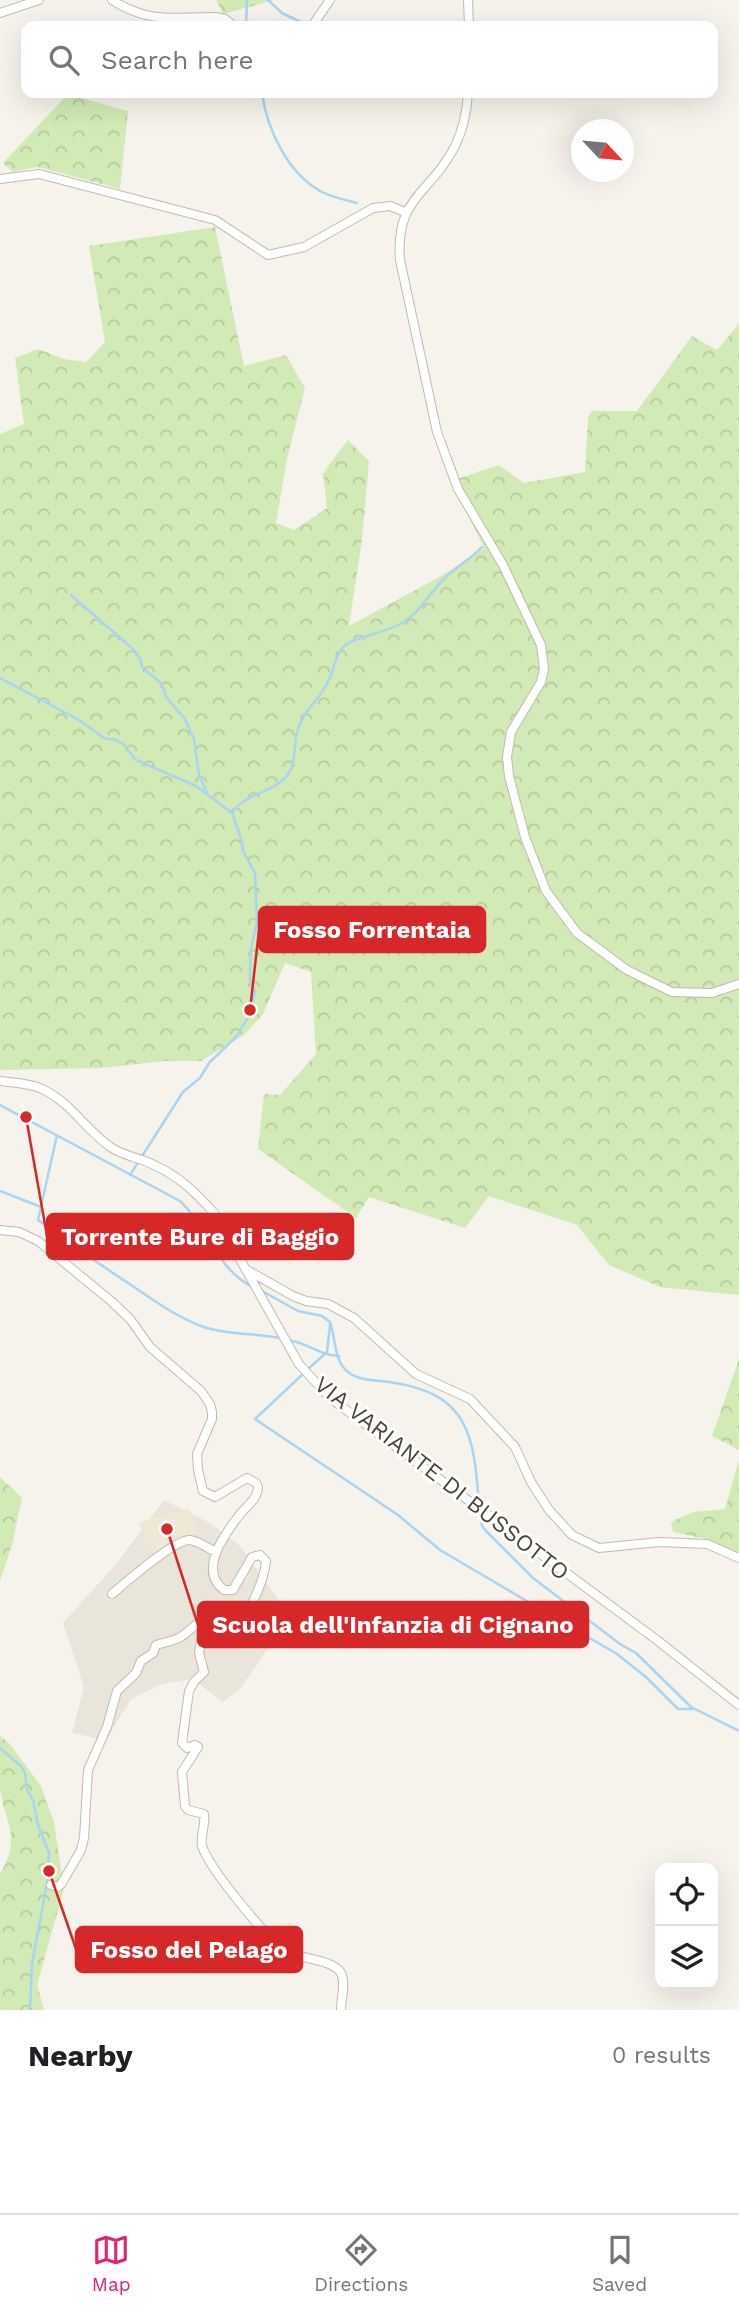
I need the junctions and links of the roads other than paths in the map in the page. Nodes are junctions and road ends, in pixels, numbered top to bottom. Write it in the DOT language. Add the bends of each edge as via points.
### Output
graph roads {
  1 [pos="38,0"];
  2 [pos="112,0"];
  3 [pos="330,0"];
  4 [pos="468,0"];
  5 [pos="0,13"];
  6 [pos="228,21"];
  7 [pos="315,21"];
  8 [pos="468,21"];
  9 [pos="467,98"];
  10 [pos="0,179"];
  11 [pos="405,212"];
  12 [pos="739,984"];
  13 [pos="0,1081"];
  14 [pos="0,1230"];
  15 [pos="245,1269"];
  16 [pos="216,1552"];
  17 [pos="739,1558"];
  18 [pos="112,1594"];
  19 [pos="205,1619"];
  20 [pos="739,1706"];
  21 [pos="51,1885"];
  22 [pos="341,2010"];
  1 -- 5 [label="street"];
  2 -- 6 [label="street" via="148,17"];
  3 -- 7 [label="street"];
  4 -- 8 [label="street"];
  9 -- 11 [label="street" via="456,145"];
  10 -- 11 [label="street" via="39,174 215,220 268,255 304,247 373,208 390,206"];
  11 -- 12 [label="street" via="400,260 437,432 458,489 503,565 541,645 541,682 511,733 507,757 525,837 546,891 577,933 627,970 672,992 712,993"];
  13 -- 15 [label="street, VIA VARIANTE DI BUSSOTTO" via="40,1087 64,1102 112,1148 176,1177 214,1213"];
  14 -- 16 [label="street" via="37,1241 111,1301 150,1347 210,1404 212,1419 197,1461 203,1491 215,1497 247,1478 258,1487 257,1496"];
  15 -- 17 [label="street" via="293,1296 328,1304 354,1318 416,1374 470,1399 515,1447 537,1491 572,1535 599,1548 659,1542 707,1544"];
  15 -- 20 [label="street, VIA VARIANTE DI BUSSOTTO" via="299,1364 330,1398"];
  16 -- 18 [label="street" via="185,1541"];
  16 -- 19 [label="street" via="215,1580 224,1590 237,1586 252,1557 260,1555 266,1566 243,1617 235,1621 213,1616"];
  19 -- 21 [label="street" via="179,1638 156,1645 117,1691 88,1770 81,1850 62,1884"];
  19 -- 22 [label="street" via="199,1653 204,1672 189,1691 182,1743 187,1748 198,1747 182,1772 185,1806 204,1814 203,1847 248,1914 286,1951 323,1962 342,1974"];
}
